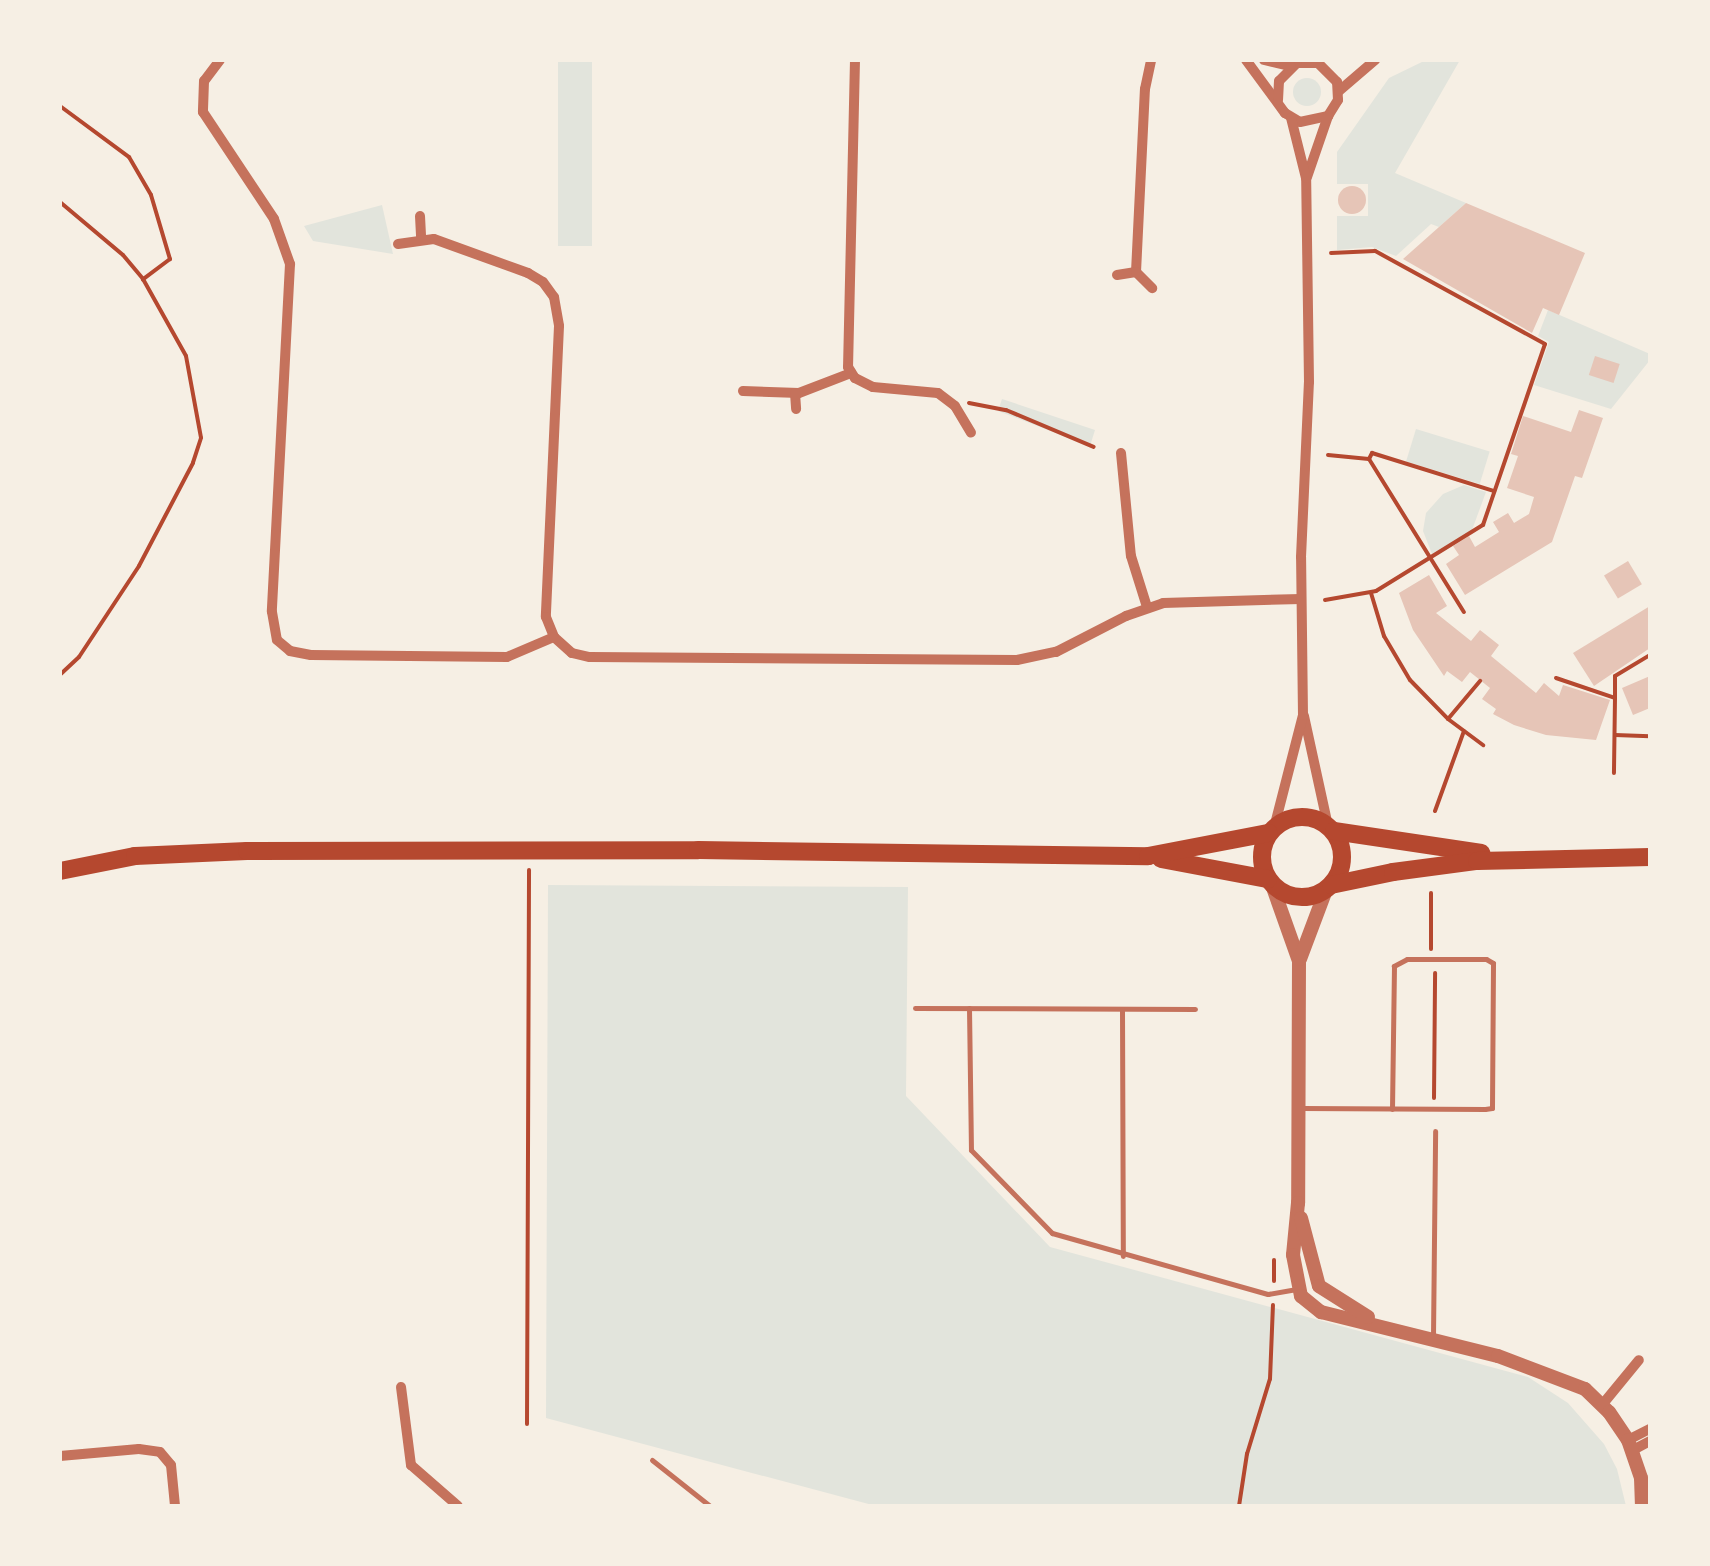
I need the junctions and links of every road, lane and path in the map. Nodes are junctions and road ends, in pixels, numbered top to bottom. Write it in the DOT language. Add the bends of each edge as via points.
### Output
graph roads {
  1 [pos="220,60"];
  2 [pos="855,60"];
  3 [pos="1152,60"];
  4 [pos="1246,60"];
  5 [pos="1264,60"];
  6 [pos="1335,60"];
  7 [pos="1375,60"];
  8 [pos="1318,63"];
  9 [pos="1290,66"];
  10 [pos="1339,91"];
  11 [pos="1278,100"];
  12 [pos="60,106"];
  13 [pos="1328,116"];
  14 [pos="1291,118"];
  15 [pos="1306,178"];
  16 [pos="60,202"];
  17 [pos="420,216"];
  18 [pos="421,238"];
  19 [pos="398,244"];
  20 [pos="1331,253"];
  21 [pos="1136,272"];
  22 [pos="1118,275"];
  23 [pos="143,280"];
  24 [pos="1152,288"];
  25 [pos="851,373"];
  26 [pos="743,391"];
  27 [pos="795,392"];
  28 [pos="955,406"];
  29 [pos="796,409"];
  30 [pos="971,433"];
  31 [pos="1094,447"];
  32 [pos="1120,453"];
  33 [pos="1328,454"];
  34 [pos="1369,459"];
  35 [pos="1494,491"];
  36 [pos="1430,558"];
  37 [pos="1370,593"];
  38 [pos="1300,599"];
  39 [pos="1325,600"];
  40 [pos="1147,607"];
  41 [pos="1464,612"];
  42 [pos="554,638"];
  43 [pos="1650,655"];
  44 [pos="60,675"];
  45 [pos="1556,678"];
  46 [pos="1480,681"];
  47 [pos="1615,698"];
  48 [pos="1304,715"];
  49 [pos="1448,720"];
  50 [pos="1464,731"];
  51 [pos="1614,736"];
  52 [pos="1650,736"];
  53 [pos="1483,746"];
  54 [pos="1614,773"];
  55 [pos="1434,811"];
  56 [pos="1331,829"];
  57 [pos="1272,831"];
  58 [pos="529,850"];
  59 [pos="1148,856"];
  60 [pos="1532,857"];
  61 [pos="1650,857"];
  62 [pos="60,871"];
  63 [pos="1270,880"];
  64 [pos="1328,887"];
  65 [pos="1431,893"];
  66 [pos="1433,959"];
  67 [pos="1299,961"];
  68 [pos="915,1008"];
  69 [pos="969,1008"];
  70 [pos="1122,1009"];
  71 [pos="1195,1009"];
  72 [pos="1299,1108"];
  73 [pos="1392,1108"];
  74 [pos="1434,1109"];
  75 [pos="1435,1131"];
  76 [pos="1298,1203"];
  77 [pos="1293,1242"];
  78 [pos="1123,1256"];
  79 [pos="1315,1278"];
  80 [pos="1297,1289"];
  81 [pos="1274,1295"];
  82 [pos="1384,1325"];
  83 [pos="1433,1339"];
  84 [pos="1640,1360"];
  85 [pos="400,1387"];
  86 [pos="1602,1405"];
  87 [pos="526,1424"];
  88 [pos="1650,1428"];
  89 [pos="1650,1441"];
  90 [pos="1630,1445"];
  91 [pos="60,1456"];
  92 [pos="652,1460"];
  93 [pos="175,1506"];
  94 [pos="458,1506"];
  95 [pos="710,1506"];
  96 [pos="1238,1506"];
  97 [pos="1642,1506"];
  1 -- 42 [label="street" via="204,81 203,112 274,219 290,264 272,612 277,640 311,655 507,656"];
  2 -- 25 [label="street" via="846,350"];
  3 -- 21 [label="street"];
  4 -- 11 [label="street"];
  5 -- 9 [label="street"];
  6 -- 8 [label="street"];
  7 -- 10 [label="street"];
  8 -- 9 [label="street"];
  8 -- 10 [label="street" via="1333,74"];
  9 -- 11 [label="street" via="1279,81"];
  10 -- 13 [label="street"];
  11 -- 14 [label="street"];
  12 -- 23 [label="path" via="130,157 151,195 170,259"];
  13 -- 14 [label="street" via="1310,123"];
  13 -- 15 [label="street"];
  14 -- 15 [label="street"];
  15 -- 38 [label="street" via="1309,368"];
  16 -- 23 [label="path"];
  17 -- 18 [label="street"];
  18 -- 19 [label="street"];
  18 -- 42 [label="street" via="537,278 557,305 545,602"];
  20 -- 35 [label="path" via="1375,251 1544,344"];
  21 -- 22 [label="street"];
  21 -- 24 [label="street"];
  23 -- 44 [label="path" via="186,356 201,438 139,566"];
  25 -- 27 [label="street"];
  25 -- 28 [label="street" via="872,387 938,392"];
  26 -- 27 [label="street"];
  27 -- 29 [label="street"];
  28 -- 30 [label="street"];
  28 -- 31 [label="path" via="980,402"];
  32 -- 40 [label="street" via="1132,556"];
  33 -- 34 [label="path"];
  34 -- 35 [label="path" via="1372,453"];
  34 -- 36 [label="path"];
  35 -- 36 [label="path" via="1483,525"];
  36 -- 37 [label="path"];
  36 -- 41 [label="path"];
  37 -- 39 [label="path"];
  37 -- 49 [label="path" via="1399,664"];
  38 -- 40 [label="street" via="1180,600"];
  38 -- 48 [label="street"];
  40 -- 42 [label="street" via="1056,652 1018,660 590,657"];
  43 -- 47 [label="path" via="1615,676"];
  45 -- 47 [label="path"];
  46 -- 49 [label="path"];
  47 -- 51 [label="path"];
  48 -- 56 [label="street"];
  48 -- 57 [label="street"];
  49 -- 50 [label="path"];
  50 -- 53 [label="path"];
  50 -- 55 [label="path"];
  51 -- 52 [label="path"];
  51 -- 54 [label="path"];
  56 -- 57 [label="main road" via="1295,817"];
  56 -- 60 [label="main road" via="1394,844"];
  56 -- 64 [label="main road" via="1342,865"];
  57 -- 59 [label="main road"];
  57 -- 63 [label="main road" via="1262,851"];
  58 -- 59 [label="main road"];
  58 -- 62 [label="main road" via="197,852"];
  58 -- 87 [label="path"];
  59 -- 63 [label="main road"];
  60 -- 61 [label="main road"];
  60 -- 64 [label="main road" via="1425,866"];
  63 -- 64 [label="main road" via="1303,897"];
  63 -- 67 [label="street"];
  64 -- 67 [label="street"];
  65 -- 66 [label="path"];
  66 -- 73 [label="lane" via="1394,966"];
  66 -- 74 [label="path"];
  66 -- 74 [label="lane" via="1486,959 1495,971 1495,1103"];
  67 -- 72 [label="street"];
  68 -- 69 [label="lane"];
  69 -- 70 [label="lane"];
  69 -- 78 [label="lane" via="972,1153 1055,1235"];
  70 -- 71 [label="lane"];
  70 -- 78 [label="lane"];
  72 -- 73 [label="lane"];
  72 -- 76 [label="street"];
  73 -- 74 [label="lane"];
  75 -- 83 [label="lane"];
  76 -- 77 [label="street"];
  76 -- 79 [label="street"];
  77 -- 80 [label="street"];
  77 -- 81 [label="path" via="1274,1242"];
  78 -- 81 [label="lane"];
  79 -- 80 [label="street"];
  79 -- 82 [label="street" via="1332,1298"];
  80 -- 81 [label="lane"];
  80 -- 82 [label="street" via="1317,1311"];
  81 -- 96 [label="path" via="1270,1380"];
  82 -- 83 [label="street"];
  83 -- 86 [label="street" via="1558,1376"];
  84 -- 86 [label="street"];
  85 -- 94 [label="street" via="408,1460"];
  86 -- 90 [label="street"];
  88 -- 90 [label="street"];
  89 -- 90 [label="street"];
  90 -- 97 [label="street"];
  91 -- 93 [label="street" via="160,1452 171,1465"];
  92 -- 95 [label="lane"];
}
